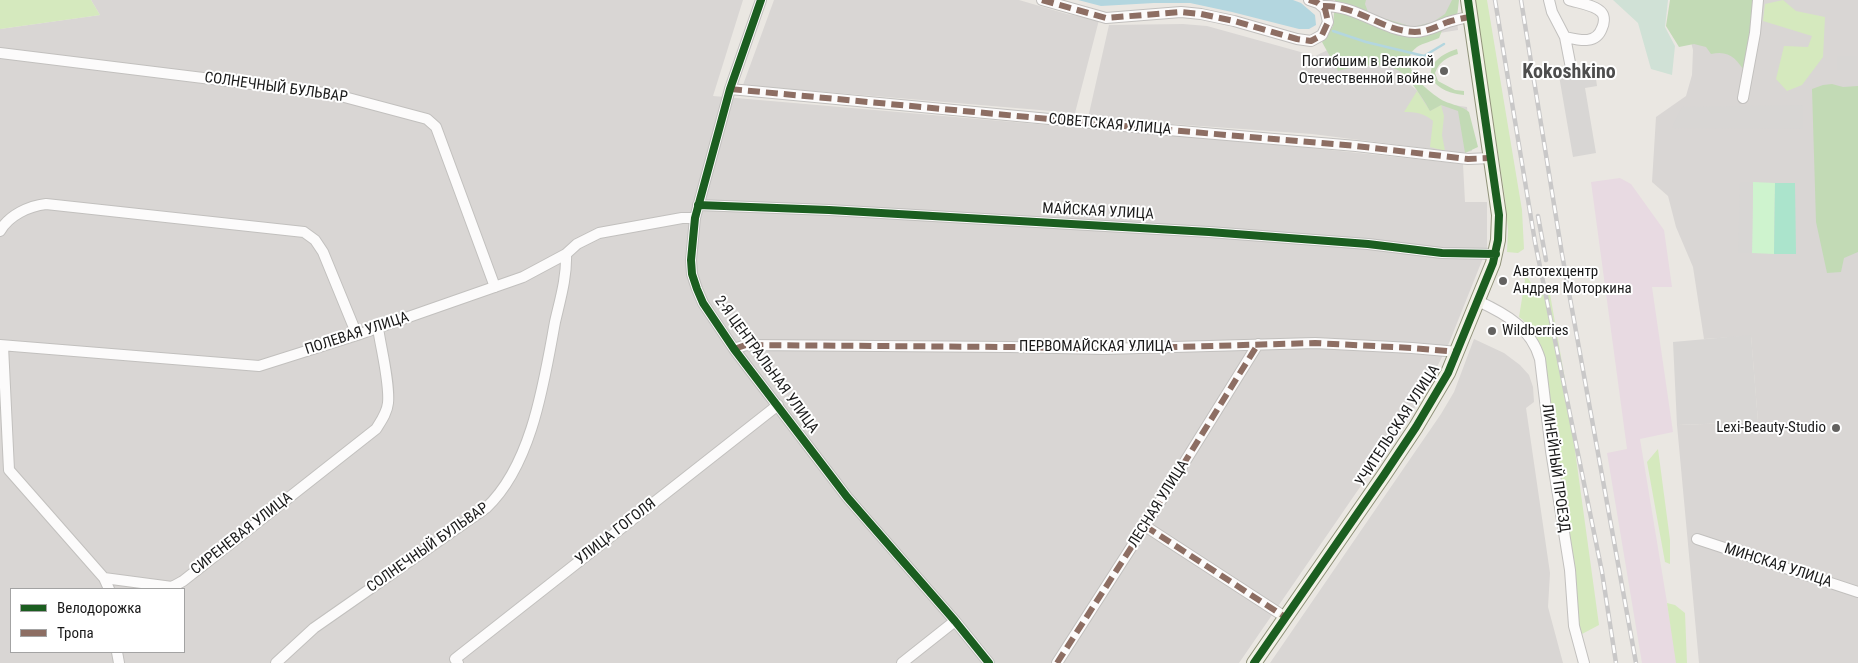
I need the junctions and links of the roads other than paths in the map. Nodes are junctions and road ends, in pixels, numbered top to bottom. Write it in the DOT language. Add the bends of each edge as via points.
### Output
graph roads {
  1 [pos="761,0"];
  2 [pos="1042,0"];
  3 [pos="1309,0"];
  4 [pos="1468,0"];
  5 [pos="1549,0"];
  6 [pos="1569,0"];
  7 [pos="1758,0"];
  8 [pos="1324,10"];
  9 [pos="1470,17"];
  10 [pos="1565,37"];
  11 [pos="0,53"];
  12 [pos="1571,68"];
  13 [pos="730,89"];
  14 [pos="1743,98"];
  15 [pos="1491,158"];
  16 [pos="698,204"];
  17 [pos="695,218"];
  18 [pos="0,231"];
  19 [pos="566,254"];
  20 [pos="1496,254"];
  21 [pos="495,287"];
  22 [pos="1478,302"];
  23 [pos="378,328"];
  24 [pos="357,335"];
  25 [pos="1258,344"];
  26 [pos="1,346"];
  27 [pos="734,348"];
  28 [pos="1458,352"];
  29 [pos="778,405"];
  30 [pos="4,471"];
  31 [pos="1146,526"];
  32 [pos="1697,539"];
  33 [pos="104,578"];
  34 [pos="109,588"];
  35 [pos="1858,592"];
  36 [pos="1285,617"];
  37 [pos="955,621"];
  38 [pos="456,661"];
  39 [pos="276,663"];
  40 [pos="902,663"];
  41 [pos="989,663"];
  42 [pos="1058,663"];
  43 [pos="1254,663"];
  44 [pos="1584,663"];
  1 -- 13 [label="street, 2-Я ЦЕНТРАЛЬНАЯ УЛИЦА"];
  2 -- 8 [label="street" via="1106,18 1181,12 1201,14 1311,41 1325,31 1328,22"];
  3 -- 8 [label="street"];
  4 -- 9 [label="street, УЧИТЕЛЬСКАЯ УЛИЦА"];
  5 -- 10 [label="street"];
  6 -- 10 [label="street" via="1596,8 1602,13 1604,23 1602,31 1592,40"];
  7 -- 14 [label="street"];
  8 -- 9 [label="street" via="1343,7 1413,32"];
  9 -- 15 [label="street, УЧИТЕЛЬСКАЯ УЛИЦА"];
  10 -- 12 [label="street"];
  11 -- 21 [label="street, СОЛНЕЧНЫЙ БУЛЬВАР" via="333,94 427,118 436,126"];
  13 -- 15 [label="street, СОВЕТСКАЯ УЛИЦА" via="1468,159"];
  13 -- 16 [label="street, 2-Я ЦЕНТРАЛЬНАЯ УЛИЦА"];
  15 -- 20 [label="street, УЧИТЕЛЬСКАЯ УЛИЦА" via="1499,221"];
  16 -- 17 [label="street, 2-Я ЦЕНТРАЛЬНАЯ УЛИЦА"];
  16 -- 20 [label="street, МАЙСКАЯ УЛИЦА" via="1208,232 1442,253"];
  17 -- 19 [label="street, ПОЛЕВАЯ УЛИЦА" via="599,233 589,236"];
  17 -- 27 [label="street, 2-Я ЦЕНТРАЛЬНАЯ УЛИЦА" via="692,274 703,303"];
  18 -- 24 [label="street" via="26,209 46,204 304,232 323,252"];
  19 -- 21 [label="street, ПОЛЕВАЯ УЛИЦА" via="534,272"];
  19 -- 39 [label="street, СОЛНЕЧНЫЙ БУЛЬВАР" via="544,378 526,445 496,499 314,628"];
  20 -- 22 [label="street, УЧИТЕЛЬСКАЯ УЛИЦА"];
  21 -- 23 [label="street, ПОЛЕВАЯ УЛИЦА"];
  22 -- 28 [label="street, УЧИТЕЛЬСКАЯ УЛИЦА"];
  22 -- 44 [label="street, ЛИНЕЙНЫЙ ПРОЕЗД" via="1522,328 1535,345 1540,359 1570,570 1574,626"];
  23 -- 24 [label="street, ПОЛЕВАЯ УЛИЦА"];
  23 -- 33 [label="street, СИРЕНЕВАЯ УЛИЦА" via="388,404 376,428 183,581 172,587"];
  24 -- 26 [label="street, ПОЛЕВАЯ УЛИЦА" via="259,366"];
  25 -- 27 [label="street, ПЕРВОМАЙСКАЯ УЛИЦА" via="1122,349 746,345"];
  25 -- 28 [label="street, ПЕРВОМАЙСКАЯ УЛИЦА" via="1315,343"];
  25 -- 31 [label="street, ЛЕСНАЯ УЛИЦА"];
  26 -- 30 [label="street"];
  27 -- 29 [label="street, 2-Я ЦЕНТРАЛЬНАЯ УЛИЦА"];
  28 -- 36 [label="street, УЧИТЕЛЬСКАЯ УЛИЦА" via="1416,427"];
  29 -- 37 [label="street, 2-Я ЦЕНТРАЛЬНАЯ УЛИЦА" via="847,497"];
  29 -- 38 [label="street, УЛИЦА ГОГОЛЯ"];
  30 -- 33 [label="street"];
  31 -- 36 [label="street"];
  31 -- 42 [label="street, ЛЕСНАЯ УЛИЦА"];
  32 -- 35 [label="street, МИНСКАЯ УЛИЦА"];
  33 -- 34 [label="street"];
  36 -- 43 [label="street, УЧИТЕЛЬСКАЯ УЛИЦА"];
  37 -- 40 [label="street"];
  37 -- 41 [label="street, 2-Я ЦЕНТРАЛЬНАЯ УЛИЦА"];
}
